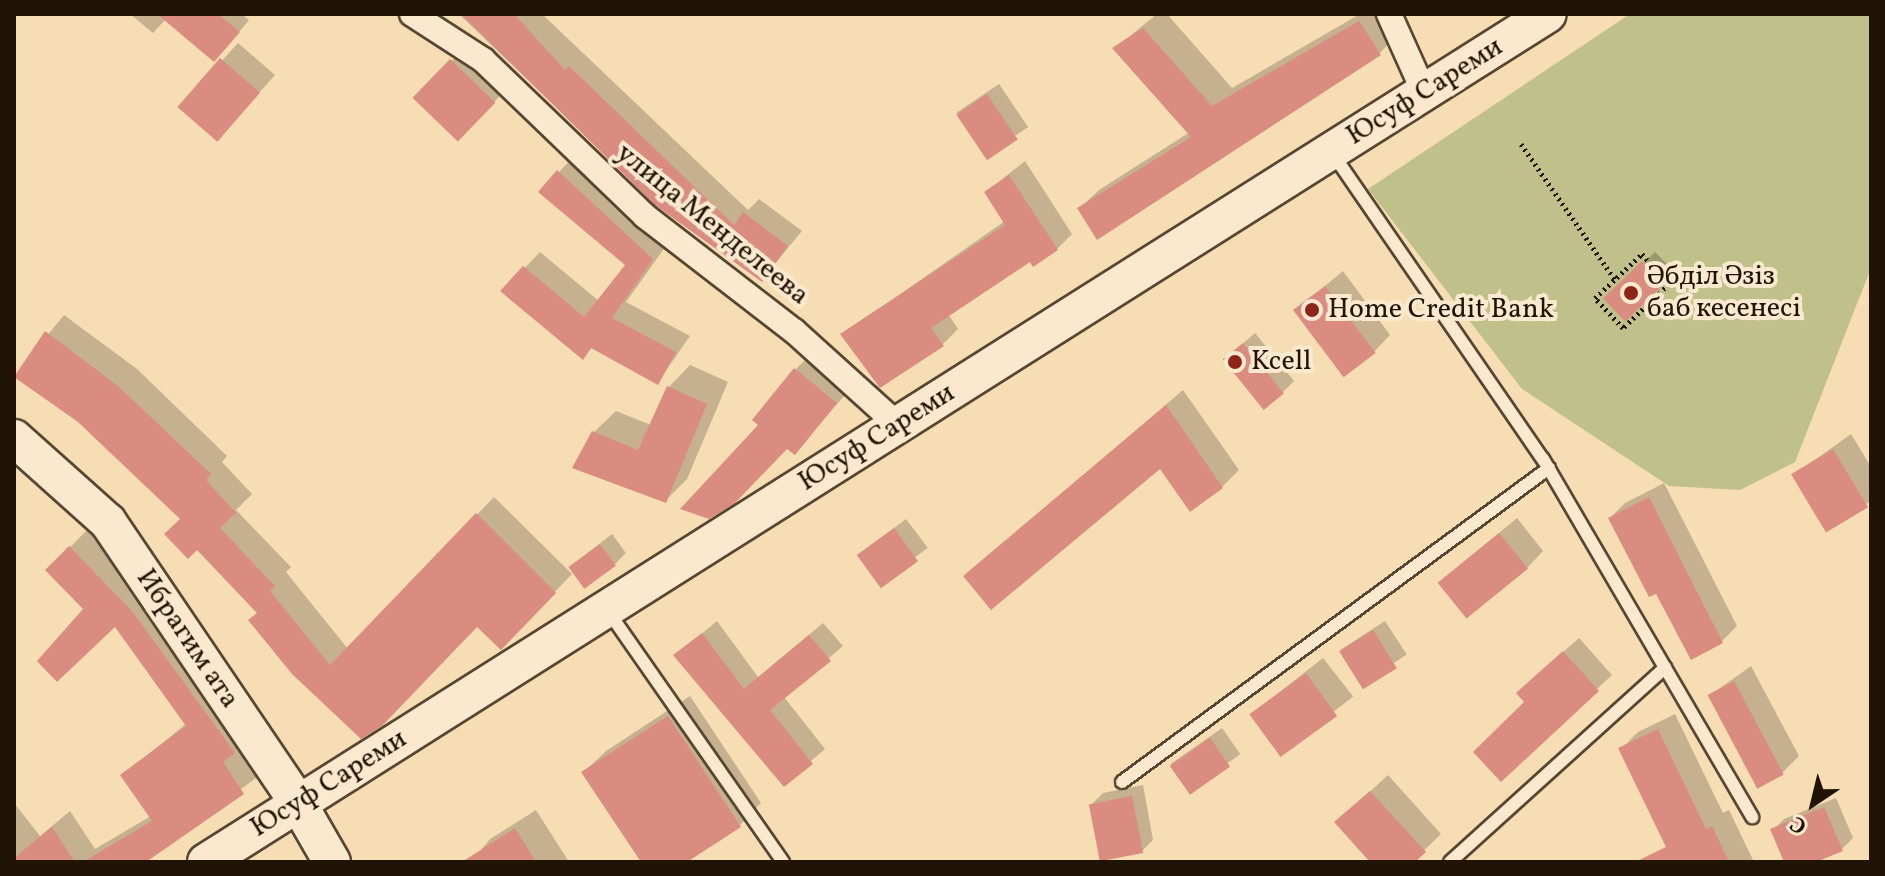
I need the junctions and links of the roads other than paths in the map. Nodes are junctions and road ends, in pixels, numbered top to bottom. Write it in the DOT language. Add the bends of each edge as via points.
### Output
graph roads {
  1 [pos="412,14"];
  2 [pos="1389,14"];
  3 [pos="1548,14"];
  4 [pos="1424,92"];
  5 [pos="1332,151"];
  6 [pos="898,425"];
  7 [pos="14,438"];
  8 [pos="1549,468"];
  9 [pos="606,608"];
  10 [pos="1665,668"];
  11 [pos="1122,782"];
  12 [pos="298,803"];
  13 [pos="1752,817"];
  14 [pos="206,862"];
  15 [pos="332,862"];
  16 [pos="783,862"];
  17 [pos="1450,862"];
  1 -- 6 [label="street, улица Менделеева" via="483,60 645,216 794,331"];
  2 -- 4 [label="street"];
  3 -- 4 [label="main road, Юсуф Сареми"];
  4 -- 5 [label="main road, Юсуф Сареми"];
  5 -- 6 [label="main road, Юсуф Сареми"];
  5 -- 8 [label="lane"];
  6 -- 9 [label="main road, Юсуф Сареми"];
  7 -- 12 [label="main road, Ибрагим ата" via="108,522"];
  8 -- 10 [label="lane"];
  8 -- 11 [label="lane"];
  9 -- 12 [label="main road, Юсуф Сареми"];
  9 -- 16 [label="lane"];
  10 -- 13 [label="lane"];
  10 -- 17 [label="lane"];
  12 -- 14 [label="main road, Юсуф Сареми"];
  12 -- 15 [label="main road, Ибрагим ата"];
}
